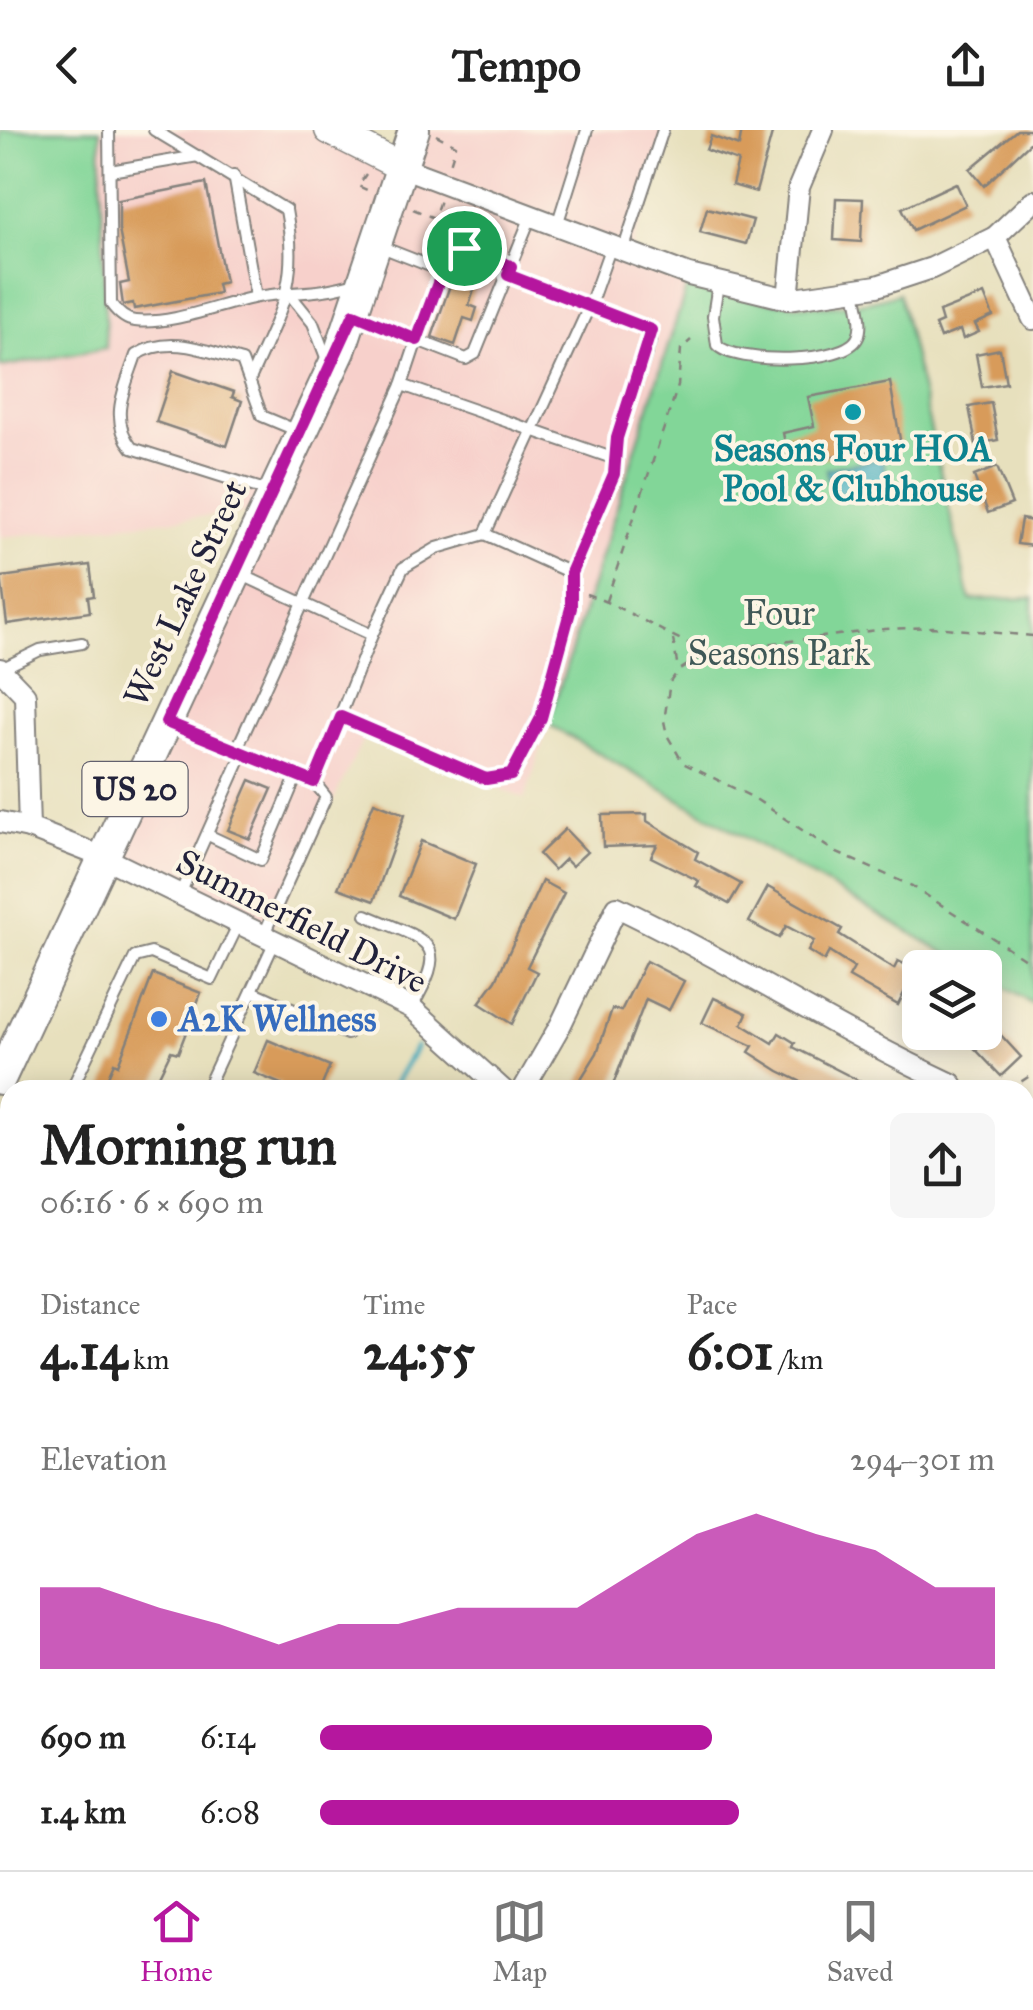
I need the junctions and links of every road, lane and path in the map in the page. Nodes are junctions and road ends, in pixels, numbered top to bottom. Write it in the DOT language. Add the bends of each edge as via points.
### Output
graph roads {
  1 [pos="109,130"];
  2 [pos="154,130"];
  3 [pos="329,130"];
  4 [pos="414,130"];
  5 [pos="587,130"];
  6 [pos="663,130"];
  7 [pos="823,130"];
  8 [pos="199,156"];
  9 [pos="404,168"];
  10 [pos="110,171"];
  11 [pos="234,175"];
  12 [pos="1033,201"];
  13 [pos="531,216"];
  14 [pos="557,226"];
  15 [pos="995,237"];
  16 [pos="377,245"];
  17 [pos="617,248"];
  18 [pos="510,270"];
  19 [pos="443,272"];
  20 [pos="366,280"];
  21 [pos="718,284"];
  22 [pos="854,290"];
  23 [pos="288,292"];
  24 [pos="256,297"];
  25 [pos="788,298"];
  26 [pos="590,305"];
  27 [pos="354,314"];
  28 [pos="1033,319"];
  29 [pos="417,340"];
  30 [pos="691,340"];
  31 [pos="331,371"];
  32 [pos="251,377"];
  33 [pos="402,385"];
  34 [pos="532,430"];
  35 [pos="302,433"];
  36 [pos="616,459"];
  37 [pos="274,493"];
  38 [pos="485,534"];
  39 [pos="236,572"];
  40 [pos="571,573"];
  41 [pos="586,594"];
  42 [pos="606,601"];
  43 [pos="303,603"];
  44 [pos="372,634"];
  45 [pos="1033,636"];
  46 [pos="673,638"];
  47 [pos="82,643"];
  48 [pos="710,651"];
  49 [pos="678,670"];
  50 [pos="5,672"];
  51 [pos="341,717"];
  52 [pos="166,722"];
  53 [pos="239,752"];
  54 [pos="296,776"];
  55 [pos="314,782"];
  56 [pos="0,822"];
  57 [pos="29,828"];
  58 [pos="208,835"];
  59 [pos="102,857"];
  60 [pos="180,894"];
  61 [pos="366,915"];
  62 [pos="240,922"];
  63 [pos="270,936"];
  64 [pos="1033,964"];
  65 [pos="252,991"];
  66 [pos="412,1008"];
  67 [pos="346,1034"];
  68 [pos="4,1080"];
  69 [pos="76,1080"];
  70 [pos="211,1080"];
  71 [pos="491,1080"];
  72 [pos="530,1080"];
  73 [pos="943,1080"];
  1 -- 10 [label="lane"];
  2 -- 8 [label="lane"];
  3 -- 9 [label="street"];
  4 -- 9 [label="main road, West Lake Street / US 20"];
  5 -- 14 [label="lane"];
  6 -- 17 [label="lane"];
  7 -- 25 [label="street" via="798,188"];
  8 -- 10 [label="lane"];
  8 -- 11 [label="lane"];
  9 -- 13 [label="street"];
  9 -- 16 [label="main road, West Lake Street / US 20"];
  10 -- 24 [label="lane" via="110,304 119,314 152,320"];
  11 -- 23 [label="lane" via="286,210 294,252"];
  11 -- 24 [label="lane"];
  12 -- 15 [label="street"];
  13 -- 14 [label="street"];
  13 -- 18 [label="lane"];
  14 -- 17 [label="street"];
  15 -- 22 [label="street" via="932,268"];
  15 -- 28 [label="street"];
  16 -- 19 [label="lane"];
  16 -- 20 [label="main road, West Lake Street / US 20"];
  17 -- 21 [label="street"];
  17 -- 26 [label="lane"];
  18 -- 19 [label="lane" via="464,248 455,249"];
  18 -- 26 [label="lane"];
  18 -- 29 [label="lane" via="475,354 466,359"];
  19 -- 29 [label="lane"];
  20 -- 23 [label="lane" via="325,293"];
  20 -- 27 [label="main road, West Lake Street / US 20"];
  21 -- 22 [label="lane" via="718,345 741,356 825,357 847,350 860,328"];
  21 -- 25 [label="street"];
  22 -- 25 [label="street"];
  23 -- 24 [label="lane"];
  23 -- 31 [label="lane" via="313,323"];
  23 -- 32 [label="lane"];
  26 -- 34 [label="lane"];
  26 -- 36 [label="lane" via="651,330"];
  27 -- 29 [label="lane"];
  27 -- 31 [label="main road, West Lake Street / US 20"];
  29 -- 33 [label="lane"];
  30 -- 42 [label="path" via="681,349 678,386"];
  31 -- 35 [label="main road, West Lake Street / US 20"];
  32 -- 35 [label="lane" via="262,416"];
  32 -- 37 [label="lane" via="242,361 175,343 152,345 136,355 118,413 120,433 132,448"];
  33 -- 34 [label="lane"];
  33 -- 43 [label="lane"];
  34 -- 36 [label="lane"];
  34 -- 38 [label="lane"];
  35 -- 37 [label="main road, West Lake Street / US 20"];
  36 -- 40 [label="lane"];
  37 -- 39 [label="main road, West Lake Street / US 20"];
  38 -- 40 [label="lane"];
  38 -- 44 [label="lane" via="437,548 402,568"];
  39 -- 43 [label="lane"];
  39 -- 52 [label="main road, West Lake Street / US 20"];
  40 -- 51 [label="lane" via="571,608 541,718 511,775 486,779"];
  41 -- 42 [label="path"];
  42 -- 46 [label="path"];
  43 -- 44 [label="lane"];
  43 -- 53 [label="lane"];
  44 -- 51 [label="lane"];
  45 -- 48 [label="path" via="934,627"];
  46 -- 48 [label="path"];
  46 -- 49 [label="path"];
  47 -- 50 [label="lane" via="40,650"];
  48 -- 49 [label="path"];
  49 -- 64 [label="path" via="664,721 683,763 738,788 835,852 912,886"];
  50 -- 57 [label="street" via="25,694"];
  51 -- 55 [label="lane"];
  52 -- 53 [label="lane"];
  52 -- 59 [label="main road, West Lake Street / US 20"];
  53 -- 54 [label="lane"];
  53 -- 58 [label="lane"];
  54 -- 55 [label="lane"];
  54 -- 58 [label="lane" via="260,860"];
  55 -- 63 [label="lane" via="326,797"];
  56 -- 57 [label="street, Summerfield Drive"];
  57 -- 59 [label="street, Summerfield Drive"];
  58 -- 60 [label="lane"];
  59 -- 60 [label="street, Summerfield Drive"];
  59 -- 68 [label="main road, West Lake Street / US 20"];
  60 -- 62 [label="street, Summerfield Drive"];
  61 -- 66 [label="lane" via="432,950 434,964"];
  62 -- 63 [label="street, Summerfield Drive"];
  62 -- 69 [label="lane" via="212,979 151,953 135,956"];
  63 -- 65 [label="lane"];
  63 -- 66 [label="street, Summerfield Drive"];
  65 -- 67 [label="lane"];
  65 -- 70 [label="lane"];
  66 -- 71 [label="street, Summerfield Drive"];
  72 -- 73 [label="street" via="616,907"];
}
